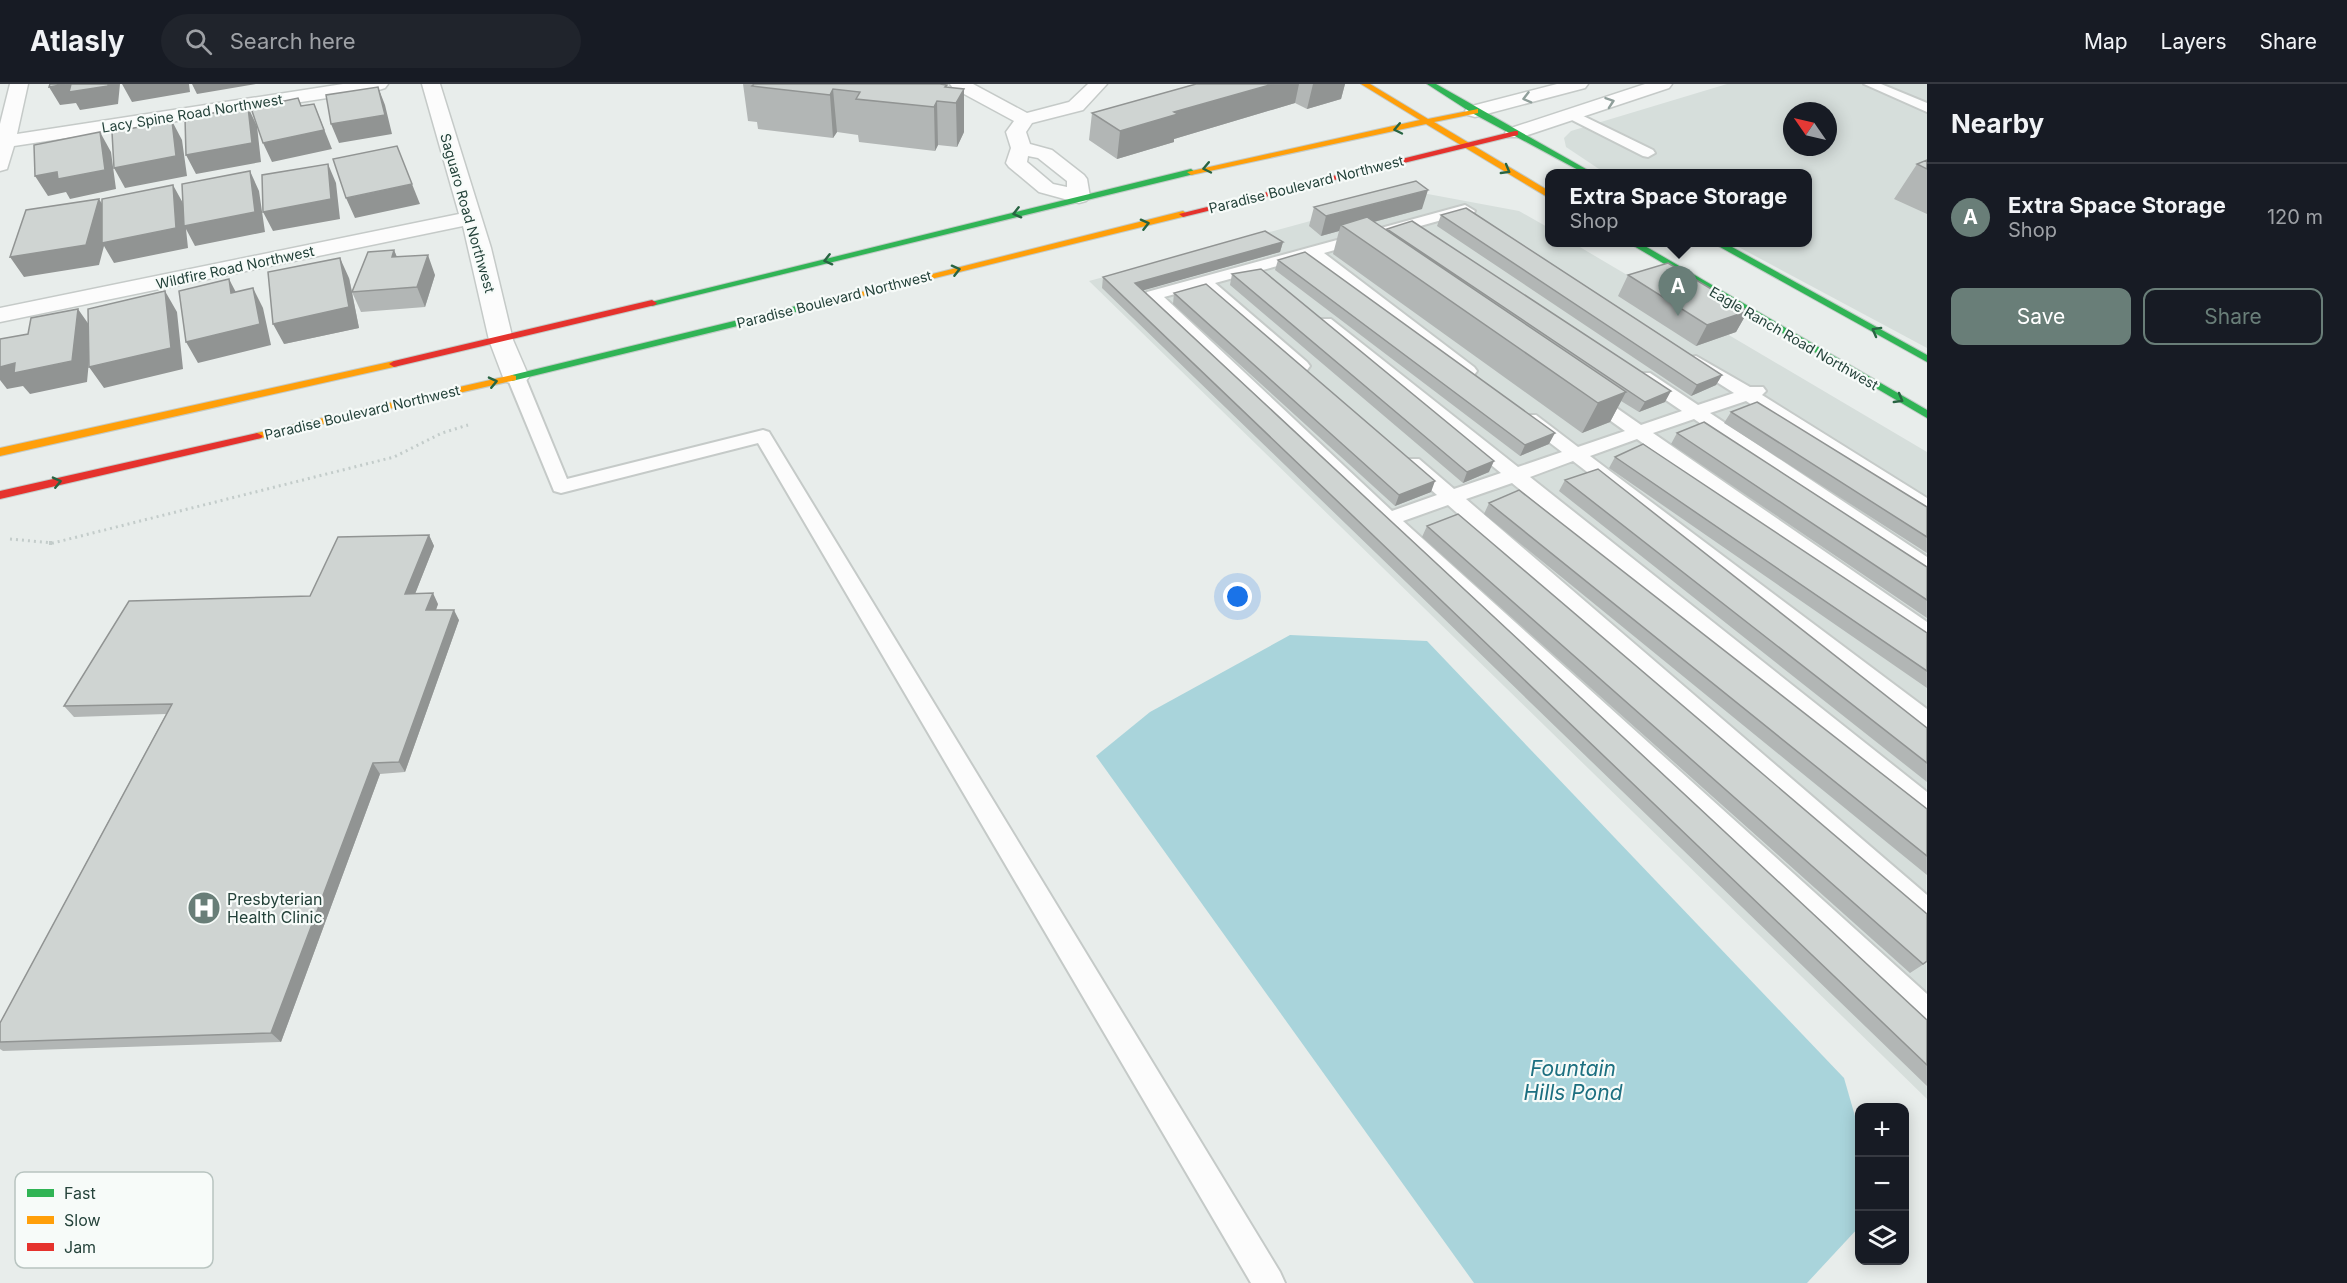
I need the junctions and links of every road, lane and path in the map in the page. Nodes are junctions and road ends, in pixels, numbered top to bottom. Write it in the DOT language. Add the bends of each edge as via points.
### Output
graph roads {
  1 [pos="19,84"];
  2 [pos="379,84"];
  3 [pos="431,84"];
  4 [pos="959,84"];
  5 [pos="1098,84"];
  6 [pos="1365,84"];
  7 [pos="1431,84"];
  8 [pos="1579,84"];
  9 [pos="1663,84"];
  10 [pos="1870,84"];
  11 [pos="1927,108"];
  12 [pos="1475,111"];
  13 [pos="1573,115"];
  14 [pos="1025,119"];
  15 [pos="1429,123"];
  16 [pos="1515,133"];
  17 [pos="5,142"];
  18 [pos="1464,145"];
  19 [pos="1648,153"];
  20 [pos="0,165"];
  21 [pos="1580,169"];
  22 [pos="1545,193"];
  23 [pos="1093,208"];
  24 [pos="470,218"];
  25 [pos="1485,222"];
  26 [pos="1415,223"];
  27 [pos="1120,230"];
  28 [pos="1434,236"];
  29 [pos="1366,237"];
  30 [pos="1638,247"];
  31 [pos="1722,247"];
  32 [pos="1384,250"];
  33 [pos="1312,251"];
  34 [pos="1257,267"];
  35 [pos="1204,281"];
  36 [pos="1275,282"];
  37 [pos="1312,312"];
  38 [pos="0,315"];
  39 [pos="501,340"];
  40 [pos="1680,350"];
  41 [pos="1927,359"];
  42 [pos="1627,366"];
  43 [pos="516,377"];
  44 [pos="1319,382"];
  45 [pos="1482,382"];
  46 [pos="1573,385"];
  47 [pos="1756,392"];
  48 [pos="1511,404"];
  49 [pos="1694,411"];
  50 [pos="1927,415"];
  51 [pos="474,423"];
  52 [pos="1639,432"];
  53 [pos="1398,451"];
  54 [pos="0,452"];
  55 [pos="1577,454"];
  56 [pos="1516,477"];
  57 [pos="0,495"];
  58 [pos="1451,497"];
  59 [pos="1927,507"];
  60 [pos="1389,519"];
  61 [pos="10,539"];
  62 [pos="1927,567"];
  63 [pos="1927,633"];
  64 [pos="1927,722"];
  65 [pos="1927,806"];
  66 [pos="1927,911"];
  67 [pos="1927,1012"];
  68 [pos="1269,1283"];
  1 -- 17 [label="street"];
  2 -- 17 [label="street, Lacy Spine Road Northwest"];
  3 -- 24 [label="street, Saguaro Road Northwest"];
  4 -- 14 [label="street"];
  5 -- 14 [label="street" via="1076,106"];
  6 -- 15 [label="street"];
  7 -- 12 [label="street"];
  8 -- 12 [label="street, Paradise Boulevard Northwest, one-way"];
  13 -- 9 [label="street, Paradise Boulevard Northwest, one-way"];
  10 -- 11 [label="lane"];
  12 -- 15 [label="street, Paradise Boulevard Northwest"];
  12 -- 16 [label="street"];
  13 -- 16 [label="street, Paradise Boulevard Northwest"];
  13 -- 19 [label="lane"];
  14 -- 23 [label="street" via="1016,132 1022,148 1016,163 1046,188"];
  15 -- 18 [label="street"];
  15 -- 23 [label="street, Paradise Boulevard Northwest, one-way" via="1199,170"];
  16 -- 18 [label="street, Paradise Boulevard Northwest"];
  16 -- 21 [label="street"];
  17 -- 20 [label="street"];
  18 -- 22 [label="street, one-way"];
  27 -- 18 [label="street, Paradise Boulevard Northwest, one-way"];
  23 -- 27 [label="street"];
  23 -- 39 [label="street, Paradise Boulevard Northwest, one-way"];
  24 -- 38 [label="street, Wildfire Road Northwest"];
  24 -- 39 [label="street, Saguaro Road Northwest"];
  25 -- 26 [label="lane" via="1465,209"];
  26 -- 28 [label="lane"];
  26 -- 29 [label="lane"];
  43 -- 27 [label="street, Paradise Boulevard Northwest, one-way"];
  29 -- 32 [label="lane"];
  29 -- 33 [label="lane"];
  30 -- 50 [label="street, Eagle Ranch Road Northwest, one-way"];
  41 -- 31 [label="street, one-way"];
  33 -- 34 [label="lane"];
  33 -- 45 [label="lane"];
  34 -- 35 [label="lane"];
  34 -- 36 [label="lane"];
  35 -- 44 [label="lane"];
  35 -- 60 [label="lane" via="1153,295"];
  37 -- 56 [label="lane"];
  39 -- 43 [label="street, Saguaro Road Northwest"];
  39 -- 54 [label="street, Paradise Boulevard Northwest"];
  40 -- 47 [label="lane"];
  42 -- 49 [label="lane"];
  57 -- 43 [label="street, Paradise Boulevard Northwest, one-way"];
  43 -- 68 [label="lane" via="561,487 763,436"];
  46 -- 52 [label="lane"];
  47 -- 49 [label="lane"];
  47 -- 59 [label="lane"];
  48 -- 55 [label="lane"];
  49 -- 52 [label="lane"];
  49 -- 62 [label="lane"];
  51 -- 61 [label="path" via="442,433 394,457 53,543"];
  52 -- 55 [label="lane"];
  52 -- 63 [label="lane"];
  53 -- 58 [label="lane"];
  55 -- 56 [label="lane"];
  55 -- 64 [label="lane"];
  56 -- 58 [label="lane"];
  56 -- 65 [label="lane"];
  58 -- 60 [label="lane"];
  58 -- 66 [label="lane"];
  60 -- 67 [label="lane"];
}
